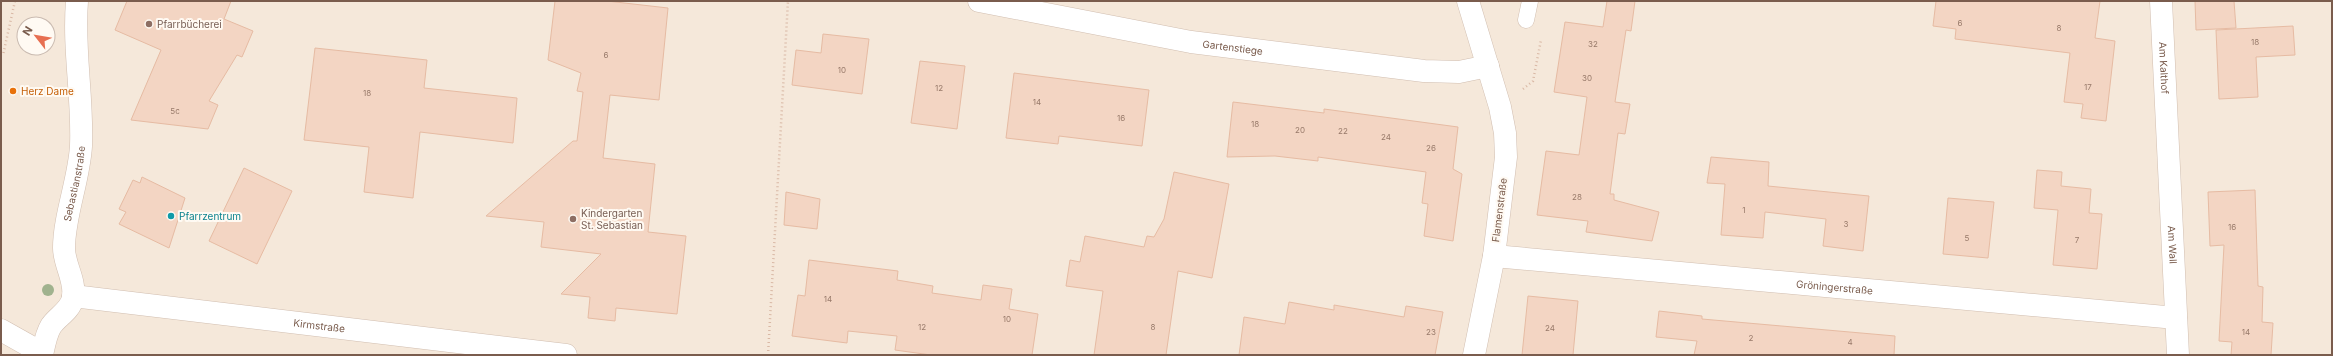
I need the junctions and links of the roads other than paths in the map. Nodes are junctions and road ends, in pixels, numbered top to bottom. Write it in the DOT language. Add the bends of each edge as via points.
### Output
graph roads {
  1 [pos="77,1"];
  2 [pos="979,1"];
  3 [pos="1468,1"];
  4 [pos="1530,1"];
  5 [pos="2161,1"];
  6 [pos="1038,6"];
  7 [pos="1526,20"];
  8 [pos="1488,66"];
  9 [pos="2167,135"];
  10 [pos="1494,256"];
  11 [pos="73,296"];
  12 [pos="2176,318"];
  13 [pos="1,330"];
  14 [pos="42,354"];
  15 [pos="566,355"];
  16 [pos="1474,355"];
  17 [pos="2178,355"];
  1 -- 11 [label="street, Sebastianstraße" via="76,39 81,144 64,248"];
  2 -- 6 [label="street, Gartenstiege"];
  3 -- 8 [label="street, Flamenstraße"];
  4 -- 7 [label="lane"];
  5 -- 9 [label="street, Am Kalthof"];
  6 -- 8 [label="street, Gartenstiege" via="1191,42 1424,71 1459,72"];
  8 -- 10 [label="street, Flamenstraße" via="1500,106 1506,157"];
  9 -- 12 [label="street, Am Wall"];
  10 -- 12 [label="street, Gröningerstraße"];
  10 -- 16 [label="street, Flamenstraße"];
  11 -- 14 [label="street" via="65,313 51,327"];
  11 -- 15 [label="street, Kirmstraße"];
  12 -- 17 [label="street, Am Wall"];
  13 -- 14 [label="street"];
}
